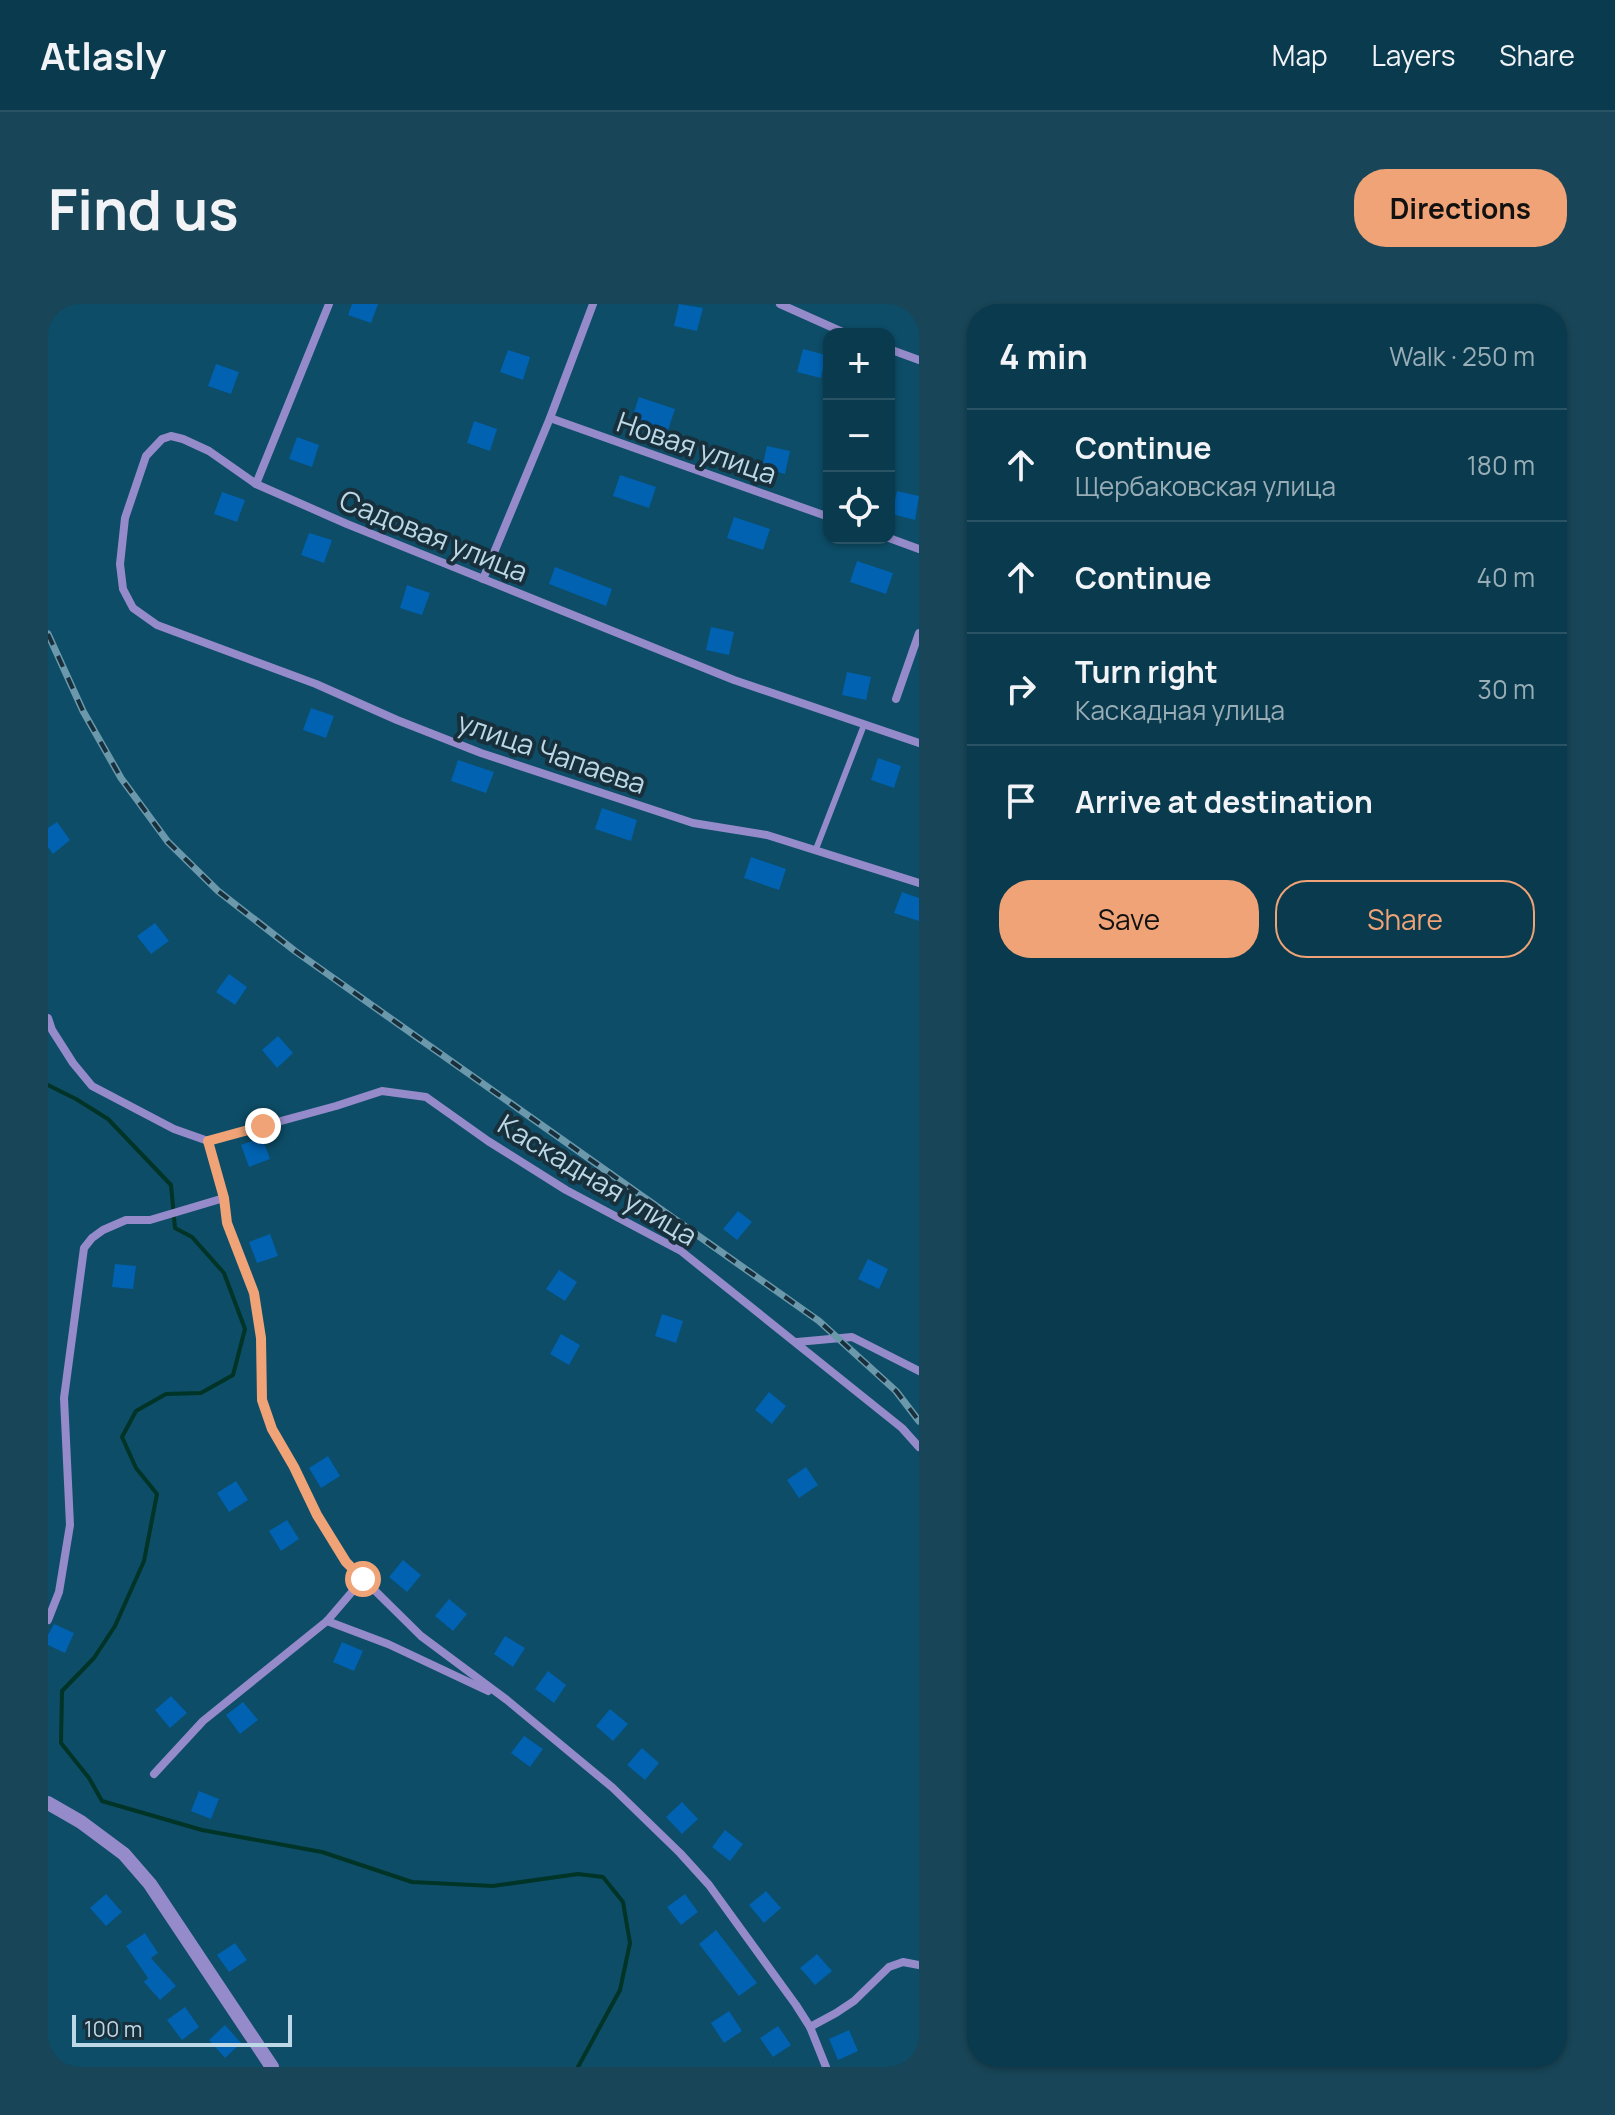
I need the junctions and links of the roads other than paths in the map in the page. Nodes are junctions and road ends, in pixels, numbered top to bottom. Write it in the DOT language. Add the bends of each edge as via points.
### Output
graph roads {
  1 [pos="329,304"];
  2 [pos="593,304"];
  3 [pos="780,304"];
  4 [pos="834,328"];
  5 [pos="895,351"];
  6 [pos="919,360"];
  7 [pos="550,418"];
  8 [pos="256,484"];
  9 [pos="823,515"];
  10 [pos="895,540"];
  11 [pos="919,549"];
  12 [pos="483,579"];
  13 [pos="181,633"];
  14 [pos="919,633"];
  15 [pos="896,699"];
  16 [pos="864,725"];
  17 [pos="919,743"];
  18 [pos="816,849"];
  19 [pos="919,883"];
  20 [pos="48,1018"];
  21 [pos="208,1141"];
  22 [pos="224,1198"];
  23 [pos="797,1342"];
  24 [pos="919,1371"];
  25 [pos="919,1447"];
  26 [pos="363,1579"];
  27 [pos="48,1620"];
  28 [pos="327,1621"];
  29 [pos="507,1700"];
  30 [pos="154,1774"];
  31 [pos="48,1803"];
  32 [pos="919,1965"];
  33 [pos="810,2027"];
  34 [pos="272,2067"];
  35 [pos="826,2067"];
  1 -- 8 [label="street"];
  2 -- 7 [label="street"];
  3 -- 4 [label="street"];
  5 -- 6 [label="street"];
  7 -- 9 [label="street, Новая улица"];
  7 -- 12 [label="street"];
  8 -- 12 [label="street, Садовая улица"];
  8 -- 13 [label="street, Садовая улица" via="183,439 162,439 146,456 125,518 123,589 145,618"];
  10 -- 11 [label="street"];
  12 -- 16 [label="street, Садовая улица" via="734,680"];
  13 -- 18 [label="street, улица Чапаева" via="481,753 693,823"];
  14 -- 15 [label="street"];
  16 -- 17 [label="street, Садовая улица"];
  16 -- 18 [label="lane"];
  18 -- 19 [label="street, улица Чапаева"];
  20 -- 21 [label="street" via="92,1086"];
  21 -- 22 [label="street"];
  21 -- 23 [label="street, Каскадная улица" via="382,1091 426,1097 566,1190 681,1251"];
  22 -- 26 [label="street" via="227,1223 254,1293 262,1400 272,1429 317,1515"];
  22 -- 27 [label="street" via="150,1220 126,1220 103,1230 84,1248 64,1398 70,1525 59,1592"];
  23 -- 24 [label="street" via="852,1337"];
  23 -- 25 [label="street, Каскадная улица"];
  26 -- 28 [label="street"];
  26 -- 29 [label="street" via="421,1636"];
  28 -- 29 [label="street"];
  28 -- 30 [label="street" via="203,1721"];
  29 -- 33 [label="street" via="613,1788 680,1853 709,1885"];
  31 -- 34 [label="street" via="124,1854 150,1884"];
  32 -- 33 [label="street" via="903,1962 889,1967 854,2001"];
  33 -- 35 [label="street"];
}
